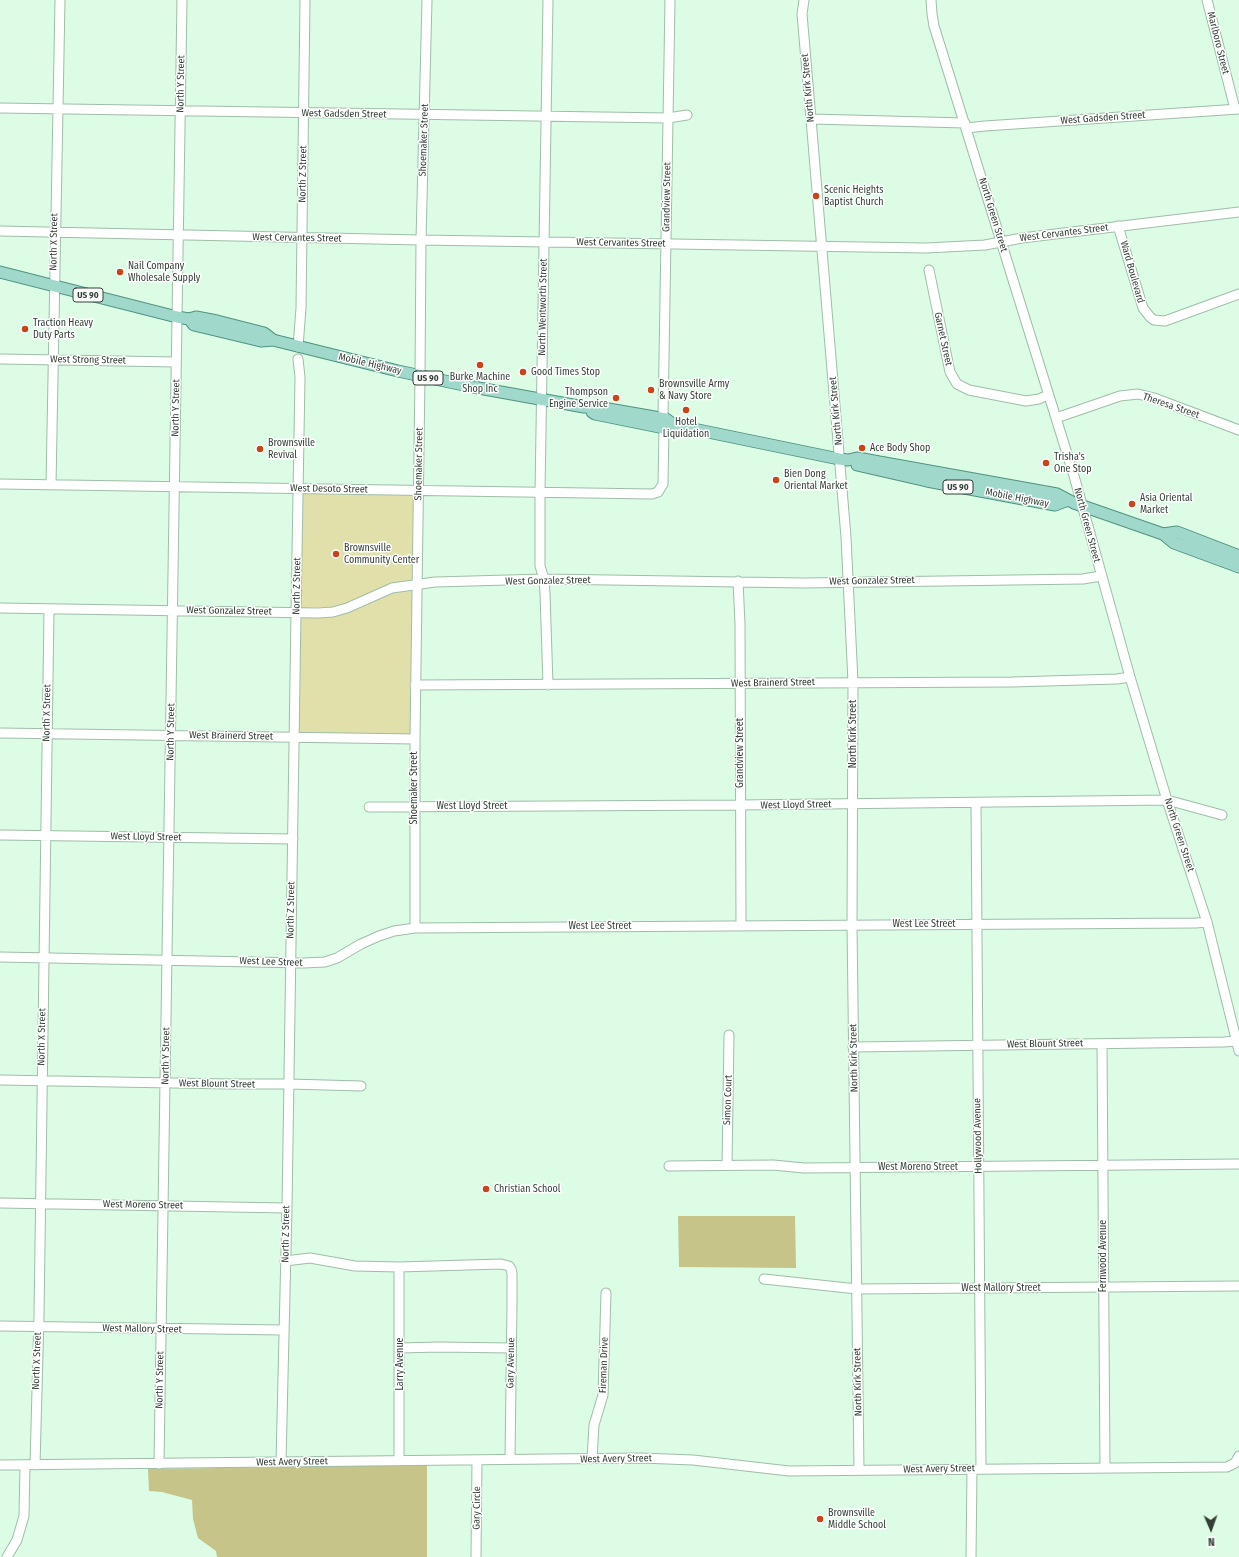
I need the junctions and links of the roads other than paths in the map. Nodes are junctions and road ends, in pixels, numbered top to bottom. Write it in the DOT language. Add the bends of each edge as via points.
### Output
graph roads {
  1 [pos="60,0"];
  2 [pos="182,0"];
  3 [pos="305,0"];
  4 [pos="427,0"];
  5 [pos="548,0"];
  6 [pos="670,0"];
  7 [pos="804,0"];
  8 [pos="931,0"];
  9 [pos="1207,0"];
  10 [pos="0,108"];
  11 [pos="57,109"];
  12 [pos="1237,109"];
  13 [pos="180,112"];
  14 [pos="303,113"];
  15 [pos="425,115"];
  16 [pos="687,115"];
  17 [pos="546,117"];
  18 [pos="668,118"];
  19 [pos="811,118"];
  20 [pos="966,126"];
  21 [pos="1239,212"];
  22 [pos="1118,226"];
  23 [pos="0,232"];
  24 [pos="54,233"];
  25 [pos="179,235"];
  26 [pos="302,238"];
  27 [pos="421,240"];
  28 [pos="544,242"];
  29 [pos="1002,242"];
  30 [pos="666,243"];
  31 [pos="822,245"];
  32 [pos="929,270"];
  33 [pos="0,272"];
  34 [pos="53,286"];
  35 [pos="1239,294"];
  36 [pos="177,317"];
  37 [pos="298,347"];
  38 [pos="0,359"];
  39 [pos="53,359"];
  40 [pos="298,359"];
  41 [pos="176,362"];
  42 [pos="420,376"];
  43 [pos="1048,395"];
  44 [pos="541,400"];
  45 [pos="1056,418"];
  46 [pos="667,424"];
  47 [pos="1239,430"];
  48 [pos="844,459"];
  49 [pos="0,484"];
  50 [pos="51,484"];
  51 [pos="174,487"];
  52 [pos="298,488"];
  53 [pos="418,490"];
  54 [pos="540,492"];
  55 [pos="658,492"];
  56 [pos="1081,506"];
  57 [pos="1163,534"];
  58 [pos="1239,556"];
  59 [pos="1239,567"];
  60 [pos="1101,576"];
  61 [pos="544,579"];
  62 [pos="738,581"];
  63 [pos="849,582"];
  64 [pos="417,585"];
  65 [pos="0,608"];
  66 [pos="49,609"];
  67 [pos="172,611"];
  68 [pos="296,612"];
  69 [pos="1130,677"];
  70 [pos="852,682"];
  71 [pos="740,684"];
  72 [pos="416,685"];
  73 [pos="548,685"];
  74 [pos="0,733"];
  75 [pos="47,734"];
  76 [pos="170,736"];
  77 [pos="294,738"];
  78 [pos="415,739"];
  79 [pos="1167,800"];
  80 [pos="976,802"];
  81 [pos="853,804"];
  82 [pos="740,805"];
  83 [pos="414,806"];
  84 [pos="369,807"];
  85 [pos="1222,815"];
  86 [pos="0,835"];
  87 [pos="45,836"];
  88 [pos="169,837"];
  89 [pos="293,839"];
  90 [pos="1207,922"];
  91 [pos="977,924"];
  92 [pos="741,925"];
  93 [pos="852,925"];
  94 [pos="415,928"];
  95 [pos="0,957"];
  96 [pos="43,958"];
  97 [pos="168,960"];
  98 [pos="290,962"];
  99 [pos="1239,1010"];
  100 [pos="1229,1012"];
  101 [pos="729,1035"];
  102 [pos="1236,1041"];
  103 [pos="1102,1044"];
  104 [pos="977,1045"];
  105 [pos="854,1047"];
  106 [pos="1239,1051"];
  107 [pos="0,1080"];
  108 [pos="41,1081"];
  109 [pos="165,1083"];
  110 [pos="289,1084"];
  111 [pos="361,1086"];
  112 [pos="1239,1164"];
  113 [pos="726,1165"];
  114 [pos="669,1166"];
  115 [pos="978,1166"];
  116 [pos="1103,1166"];
  117 [pos="856,1167"];
  118 [pos="0,1203"];
  119 [pos="40,1204"];
  120 [pos="162,1206"];
  121 [pos="287,1208"];
  122 [pos="285,1261"];
  123 [pos="399,1267"];
  124 [pos="764,1279"];
  125 [pos="1239,1286"];
  126 [pos="1103,1287"];
  127 [pos="980,1288"];
  128 [pos="857,1289"];
  129 [pos="606,1293"];
  130 [pos="0,1326"];
  131 [pos="38,1327"];
  132 [pos="161,1329"];
  133 [pos="284,1330"];
  134 [pos="400,1348"];
  135 [pos="511,1348"];
  136 [pos="1239,1456"];
  137 [pos="510,1459"];
  138 [pos="592,1459"];
  139 [pos="399,1460"];
  140 [pos="477,1460"];
  141 [pos="281,1462"];
  142 [pos="159,1464"];
  143 [pos="0,1465"];
  144 [pos="25,1465"];
  145 [pos="35,1465"];
  146 [pos="1105,1468"];
  147 [pos="977,1469"];
  148 [pos="859,1470"];
  149 [pos="7,1557"];
  150 [pos="476,1557"];
  151 [pos="971,1557"];
  1 -- 11 [label="street, North X Street"];
  2 -- 13 [label="street, North Y Street"];
  3 -- 14 [label="street, North Z Street"];
  4 -- 15 [label="street, Shoemaker Street"];
  5 -- 17 [label="street, North Wentworth Street"];
  6 -- 18 [label="street, Grandview Street"];
  7 -- 19 [label="street, North Kirk Street" via="802,14"];
  8 -- 20 [label="street, North Green Street" via="934,26"];
  9 -- 12 [label="street, Marlboro Street"];
  10 -- 11 [label="street, West Gadsden Street"];
  11 -- 13 [label="street, West Gadsden Street"];
  11 -- 24 [label="street, North X Street"];
  12 -- 20 [label="street, West Gadsden Street"];
  13 -- 14 [label="street, West Gadsden Street"];
  13 -- 25 [label="street, North Y Street"];
  14 -- 15 [label="street, West Gadsden Street"];
  14 -- 26 [label="street, North Z Street"];
  15 -- 17 [label="street, West Gadsden Street"];
  15 -- 27 [label="street, Shoemaker Street"];
  16 -- 18 [label="street, West Gadsden Street"];
  17 -- 18 [label="street, West Gadsden Street"];
  17 -- 28 [label="street, North Wentworth Street"];
  18 -- 30 [label="street, Grandview Street"];
  19 -- 20 [label="street, West Gadsden Street"];
  19 -- 31 [label="street, North Kirk Street"];
  20 -- 29 [label="street, North Green Street"];
  21 -- 22 [label="street, West Cervantes Street"];
  22 -- 29 [label="street, West Cervantes Street"];
  22 -- 35 [label="street, Ward Boulevard" via="1143,308 1154,320 1165,321"];
  23 -- 24 [label="street, West Cervantes Street"];
  24 -- 25 [label="street, West Cervantes Street"];
  24 -- 34 [label="street, North X Street"];
  25 -- 26 [label="street, West Cervantes Street"];
  25 -- 36 [label="street, North Y Street"];
  26 -- 27 [label="street, West Cervantes Street"];
  26 -- 37 [label="street, North Z Street"];
  27 -- 28 [label="street, West Cervantes Street"];
  27 -- 42 [label="street, Shoemaker Street"];
  28 -- 30 [label="street, West Cervantes Street"];
  28 -- 44 [label="street, North Wentworth Street"];
  29 -- 31 [label="street, West Cervantes Street" via="939,248"];
  29 -- 43 [label="street, North Green Street"];
  30 -- 31 [label="street, West Cervantes Street"];
  30 -- 46 [label="street, Grandview Street"];
  31 -- 48 [label="street, North Kirk Street"];
  32 -- 43 [label="street, Garnet Street" via="950,372 957,384 969,390 1026,401"];
  33 -- 34 [label="main road, Mobile Highway / US 90"];
  34 -- 36 [label="main road, Mobile Highway / US 90"];
  34 -- 39 [label="street, North X Street"];
  36 -- 37 [label="main road, Mobile Highway / US 90" via="189,319 194,325"];
  36 -- 41 [label="street, North Y Street"];
  37 -- 42 [label="main road, Mobile Highway / US 90"];
  38 -- 39 [label="street, West Strong Street"];
  39 -- 41 [label="street, West Strong Street"];
  39 -- 50 [label="street, North X Street"];
  40 -- 52 [label="street, North Z Street"];
  41 -- 51 [label="street, North Y Street"];
  42 -- 44 [label="main road, Mobile Highway / US 90"];
  42 -- 53 [label="street, Shoemaker Street"];
  43 -- 45 [label="street, North Green Street"];
  44 -- 46 [label="main road, Mobile Highway / US 90" via="584,408 596,414"];
  44 -- 54 [label="street, North Wentworth Street"];
  45 -- 47 [label="street, Theresa Street" via="1120,396 1138,394"];
  45 -- 56 [label="street, North Green Street"];
  46 -- 48 [label="main road, Mobile Highway / US 90"];
  46 -- 55 [label="street, Grandview Street" via="663,484"];
  48 -- 56 [label="main road, Mobile Highway / US 90" via="856,465 927,481 1055,505 1068,500"];
  48 -- 63 [label="street, North Kirk Street"];
  49 -- 50 [label="street, West Desoto Street"];
  50 -- 51 [label="street, West Desoto Street"];
  51 -- 52 [label="street, West Desoto Street"];
  51 -- 67 [label="street, North Y Street"];
  52 -- 53 [label="street, West Desoto Street"];
  52 -- 68 [label="street, North Z Street"];
  53 -- 54 [label="street, West Desoto Street"];
  53 -- 64 [label="street, Shoemaker Street"];
  54 -- 55 [label="street, West Desoto Street"];
  54 -- 61 [label="street, North Wentworth Street" via="540,566"];
  56 -- 57 [label="main road, Mobile Highway / US 90"];
  56 -- 60 [label="street, North Green Street"];
  57 -- 58 [label="main road, Mobile Highway / US 90" via="1177,532"];
  57 -- 59 [label="main road, Mobile Highway / US 90" via="1174,543"];
  60 -- 63 [label="street, West Gonzalez Street" via="1083,579"];
  60 -- 69 [label="street, North Green Street"];
  61 -- 62 [label="street, West Gonzalez Street"];
  61 -- 64 [label="street, West Gonzalez Street" via="435,582"];
  61 -- 73 [label="street, North Wentworth Street"];
  62 -- 63 [label="street, West Gonzalez Street"];
  62 -- 71 [label="street, Grandview Street"];
  63 -- 70 [label="street, North Kirk Street"];
  64 -- 68 [label="street, West Gonzalez Street" via="392,588 338,611"];
  64 -- 72 [label="street, Shoemaker Street"];
  65 -- 66 [label="street, West Gonzalez Street"];
  66 -- 67 [label="street, West Gonzalez Street"];
  66 -- 75 [label="street, North X Street"];
  67 -- 68 [label="street, West Gonzalez Street"];
  67 -- 76 [label="street, North Y Street"];
  68 -- 77 [label="street, North Z Street"];
  69 -- 70 [label="street, West Brainerd Street" via="1012,682"];
  69 -- 79 [label="street, North Green Street"];
  70 -- 71 [label="street, West Brainerd Street"];
  70 -- 81 [label="street, North Kirk Street"];
  71 -- 73 [label="street, West Brainerd Street"];
  71 -- 82 [label="street, Grandview Street"];
  72 -- 73 [label="street, West Brainerd Street"];
  72 -- 78 [label="street, Shoemaker Street"];
  74 -- 75 [label="street, West Brainerd Street"];
  75 -- 76 [label="street, West Brainerd Street"];
  75 -- 87 [label="street, North X Street"];
  76 -- 77 [label="street, West Brainerd Street"];
  76 -- 88 [label="street, North Y Street"];
  77 -- 78 [label="street, West Brainerd Street"];
  77 -- 89 [label="street, North Z Street"];
  78 -- 83 [label="street, Shoemaker Street"];
  79 -- 80 [label="street, West Lloyd Street"];
  79 -- 85 [label="street, West Lloyd Street"];
  79 -- 90 [label="street, North Green Street"];
  80 -- 81 [label="street, West Lloyd Street"];
  80 -- 91 [label="street, Hollywood Avenue"];
  81 -- 82 [label="street, West Lloyd Street"];
  81 -- 93 [label="street, North Kirk Street"];
  82 -- 83 [label="street, West Lloyd Street"];
  82 -- 92 [label="street, Grandview Street"];
  83 -- 84 [label="street, West Lloyd Street"];
  83 -- 94 [label="street, Shoemaker Street"];
  86 -- 87 [label="street, West Lloyd Street"];
  87 -- 88 [label="street, West Lloyd Street"];
  87 -- 96 [label="street, North X Street"];
  88 -- 89 [label="street, West Lloyd Street"];
  88 -- 97 [label="street, North Y Street"];
  89 -- 98 [label="street, North Z Street"];
  90 -- 91 [label="street, West Lee Street"];
  90 -- 100 [label="street, North Green Street"];
  91 -- 93 [label="street, West Lee Street"];
  91 -- 104 [label="street, Hollywood Avenue"];
  92 -- 93 [label="street, West Lee Street"];
  92 -- 94 [label="street, West Lee Street"];
  93 -- 105 [label="street, North Kirk Street"];
  94 -- 98 [label="street, West Lee Street" via="378,936 332,960"];
  95 -- 96 [label="street, West Lee Street"];
  96 -- 97 [label="street, West Lee Street"];
  96 -- 108 [label="street, North X Street"];
  97 -- 98 [label="street, West Lee Street"];
  97 -- 109 [label="street, North Y Street"];
  98 -- 110 [label="street, North Z Street"];
  99 -- 100 [label="street"];
  100 -- 102 [label="street, North Green Street"];
  101 -- 113 [label="street, Simon Court"];
  102 -- 103 [label="street, West Blount Street"];
  102 -- 106 [label="street, North Green Street"];
  103 -- 104 [label="street, West Blount Street"];
  103 -- 116 [label="street, Fernwood Avenue"];
  104 -- 105 [label="street, West Blount Street"];
  104 -- 115 [label="street, Hollywood Avenue"];
  105 -- 117 [label="street, North Kirk Street"];
  107 -- 108 [label="street, West Blount Street"];
  108 -- 109 [label="street, West Blount Street"];
  108 -- 119 [label="street, North X Street"];
  109 -- 110 [label="street, West Blount Street"];
  109 -- 120 [label="street, North Y Street"];
  110 -- 111 [label="street, West Blount Street"];
  110 -- 121 [label="street, North Z Street"];
  112 -- 116 [label="street, West Moreno Street"];
  113 -- 114 [label="street, West Moreno Street"];
  113 -- 117 [label="street, West Moreno Street"];
  115 -- 116 [label="street, West Moreno Street"];
  115 -- 117 [label="street, West Moreno Street"];
  115 -- 127 [label="street, Hollywood Avenue"];
  116 -- 126 [label="street, Fernwood Avenue"];
  117 -- 128 [label="street, North Kirk Street"];
  118 -- 119 [label="street, West Moreno Street"];
  119 -- 120 [label="street, West Moreno Street"];
  119 -- 131 [label="street, North X Street"];
  120 -- 121 [label="street, West Moreno Street"];
  120 -- 132 [label="street, North Y Street"];
  121 -- 122 [label="street, North Z Street"];
  122 -- 123 [label="street" via="310,1258 355,1266"];
  122 -- 133 [label="street, North Z Street"];
  123 -- 134 [label="street, Larry Avenue"];
  123 -- 135 [label="street, Gary Avenue" via="501,1264 510,1268"];
  124 -- 128 [label="street, West Mallory Street"];
  125 -- 126 [label="street, West Mallory Street"];
  126 -- 127 [label="street, West Mallory Street"];
  126 -- 146 [label="street, Fernwood Avenue"];
  127 -- 128 [label="street, West Mallory Street"];
  127 -- 147 [label="street, Hollywood Avenue"];
  128 -- 148 [label="street, North Kirk Street"];
  129 -- 138 [label="street, Fireman Drive" via="603,1395 594,1425"];
  130 -- 131 [label="street, West Mallory Street"];
  131 -- 132 [label="street, West Mallory Street"];
  131 -- 145 [label="street, North X Street"];
  132 -- 133 [label="street, West Mallory Street"];
  132 -- 142 [label="street, North Y Street"];
  133 -- 141 [label="street, North Z Street"];
  134 -- 135 [label="street"];
  134 -- 139 [label="street, Larry Avenue"];
  135 -- 137 [label="street, Gary Avenue"];
  136 -- 146 [label="street, West Avery Street" via="1227,1467"];
  137 -- 138 [label="street, West Avery Street"];
  137 -- 140 [label="street, West Avery Street"];
  138 -- 148 [label="street, West Avery Street" via="673,1458 789,1471"];
  139 -- 140 [label="street, West Avery Street"];
  139 -- 141 [label="street, West Avery Street"];
  140 -- 150 [label="street, Gary Circle"];
  141 -- 142 [label="street, West Avery Street"];
  142 -- 145 [label="street, West Avery Street"];
  143 -- 144 [label="street, West Avery Street"];
  144 -- 145 [label="street, West Avery Street"];
  144 -- 149 [label="street" via="24,1516"];
  146 -- 147 [label="street, West Avery Street"];
  147 -- 148 [label="street, West Avery Street"];
  147 -- 151 [label="street, Hollywood Avenue"];
}
